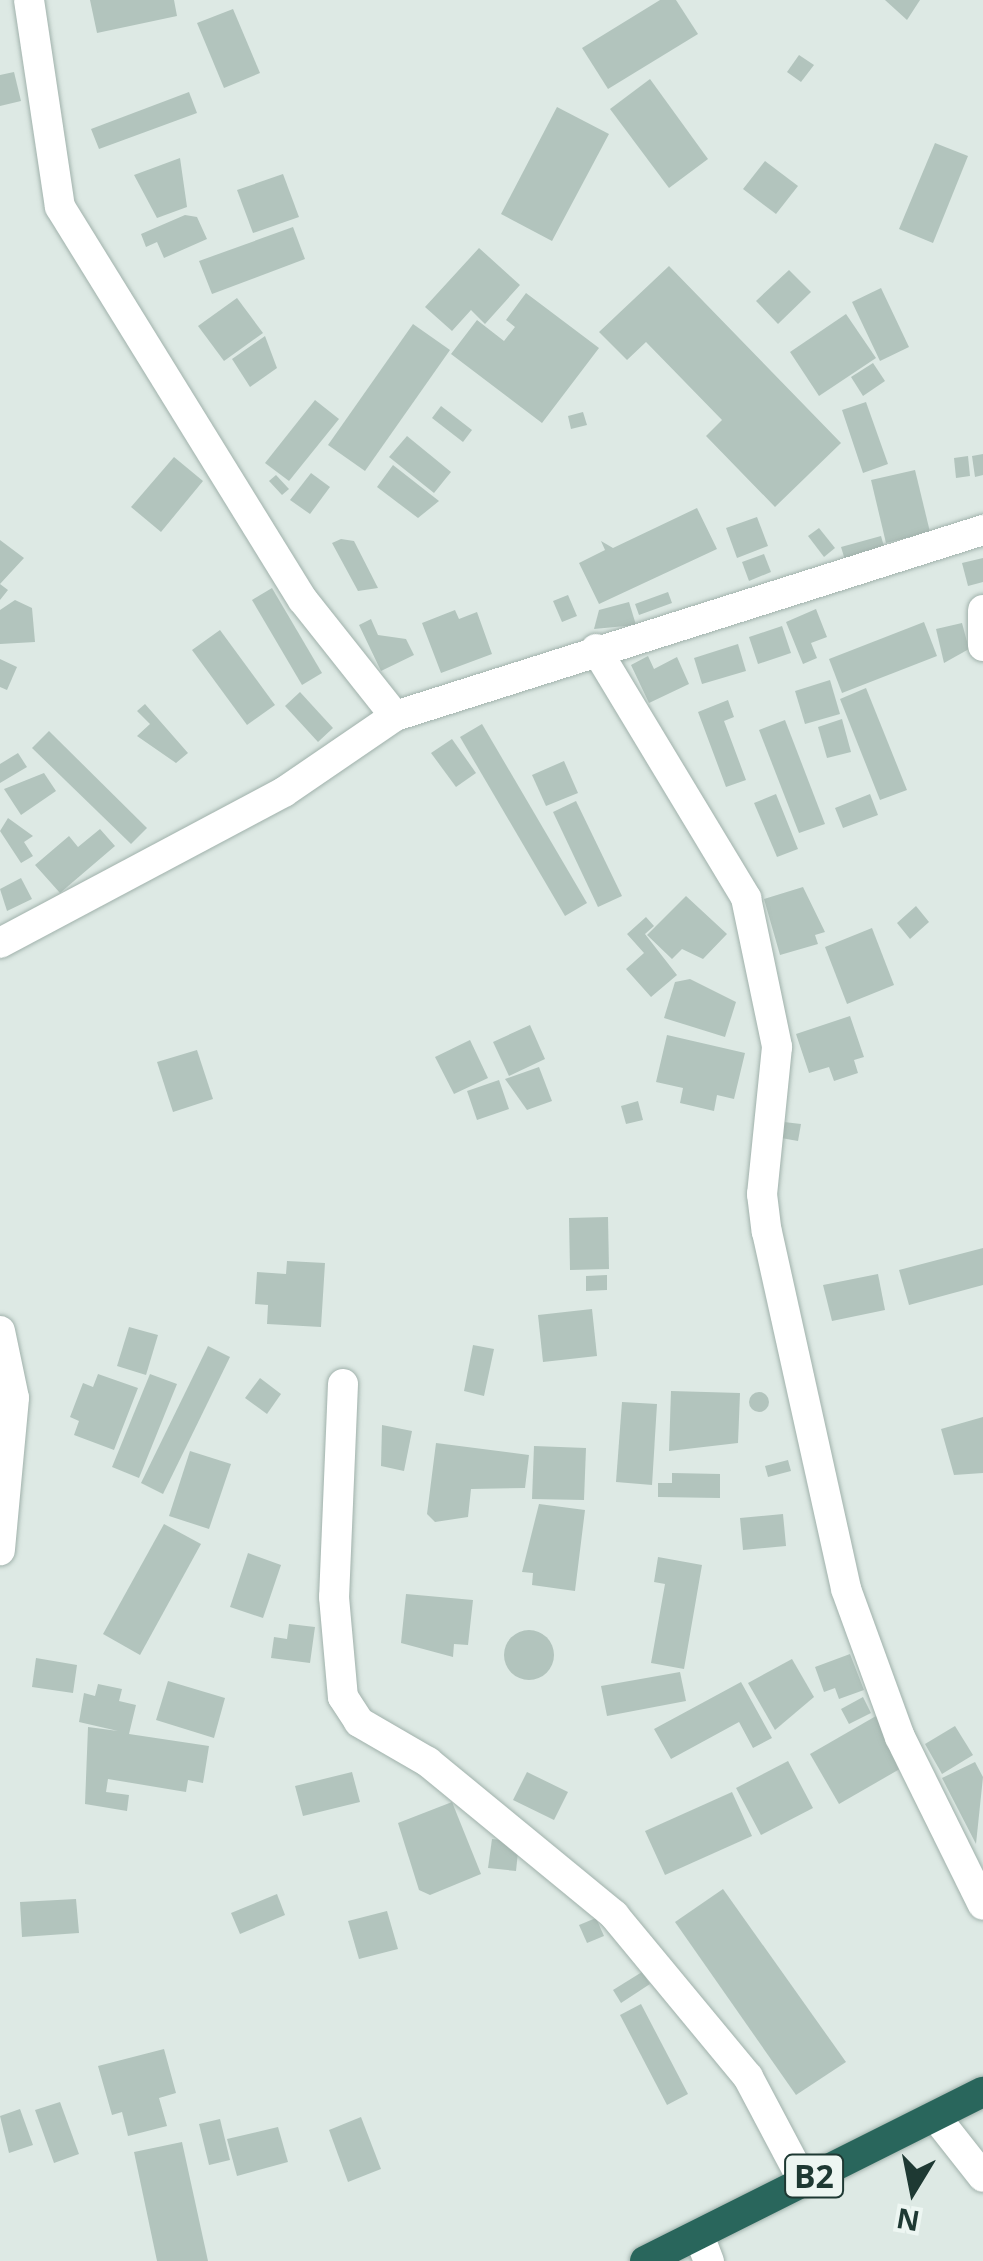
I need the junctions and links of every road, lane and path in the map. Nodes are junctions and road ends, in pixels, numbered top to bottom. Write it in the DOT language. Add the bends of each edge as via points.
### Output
graph roads {
  1 [pos="30,0"];
  2 [pos="983,530"];
  3 [pos="983,610"];
  4 [pos="983,646"];
  5 [pos="596,650"];
  6 [pos="396,716"];
  7 [pos="0,943"];
  8 [pos="0,1331"];
  9 [pos="344,1384"];
  10 [pos="0,1550"];
  11 [pos="983,1904"];
  12 [pos="983,2092"];
  13 [pos="939,2121"];
  14 [pos="983,2177"];
  15 [pos="803,2181"];
  16 [pos="704,2250"];
  17 [pos="646,2261"];
  1 -- 6 [label="street" via="60,208 303,600"];
  2 -- 5 [label="street"];
  3 -- 4 [label="street"];
  5 -- 6 [label="street"];
  5 -- 11 [label="street" via="746,898 777,1047 762,1194 767,1232 846,1589 900,1737"];
  6 -- 7 [label="street" via="284,792"];
  8 -- 10 [label="street" via="14,1398"];
  9 -- 15 [label="street" via="334,1597 344,1697 359,1722 558,1861 626,1928 748,2077"];
  12 -- 13 [label="highway, B2"];
  13 -- 14 [label="street"];
  13 -- 15 [label="highway, B2"];
  15 -- 16 [label="highway, B2"];
  16 -- 17 [label="highway, B2"];
}
